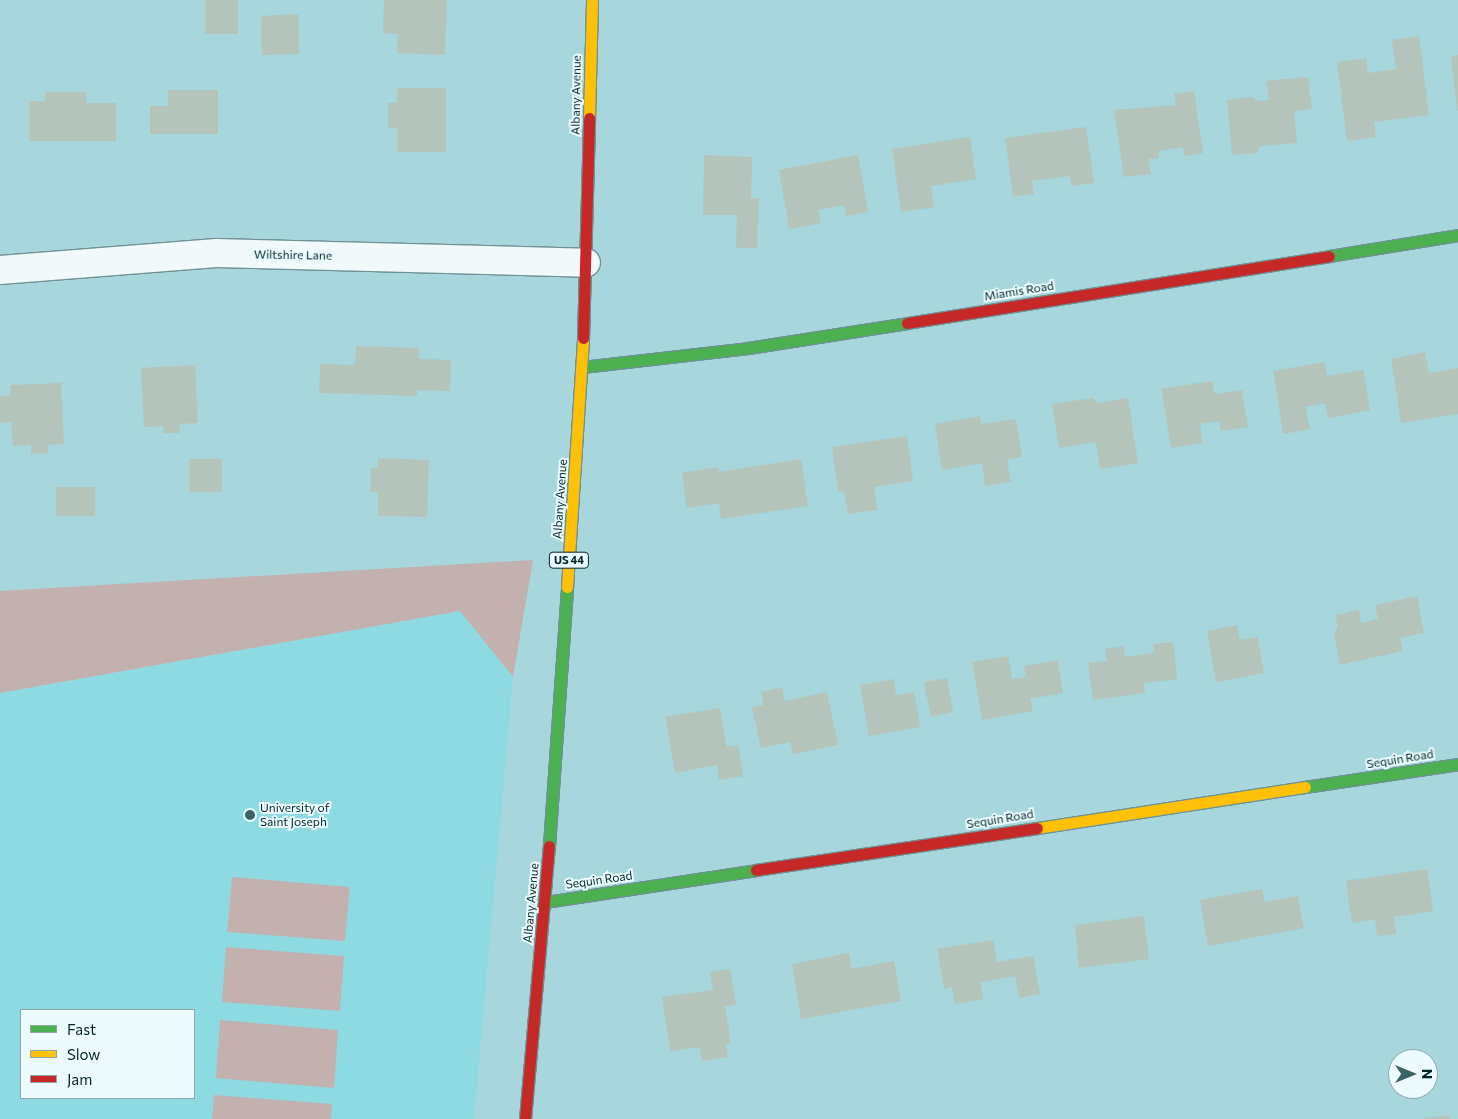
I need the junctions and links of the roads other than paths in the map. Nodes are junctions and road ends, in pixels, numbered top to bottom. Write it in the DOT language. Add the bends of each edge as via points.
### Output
graph roads {
  1 [pos="592,0"];
  2 [pos="1458,235"];
  3 [pos="586,263"];
  4 [pos="0,270"];
  5 [pos="582,367"];
  6 [pos="1458,764"];
  7 [pos="546,902"];
  8 [pos="525,1119"];
  1 -- 3 [label="main road, Albany Avenue / US 44"];
  2 -- 5 [label="main road, Miamis Road" via="748,348"];
  3 -- 4 [label="street, Wiltshire Lane" via="216,252"];
  3 -- 5 [label="main road, Albany Avenue / US 44"];
  5 -- 7 [label="main road, Albany Avenue / US 44"];
  6 -- 7 [label="main road, Sequin Road"];
  7 -- 8 [label="main road, Albany Avenue / US 44"];
}
